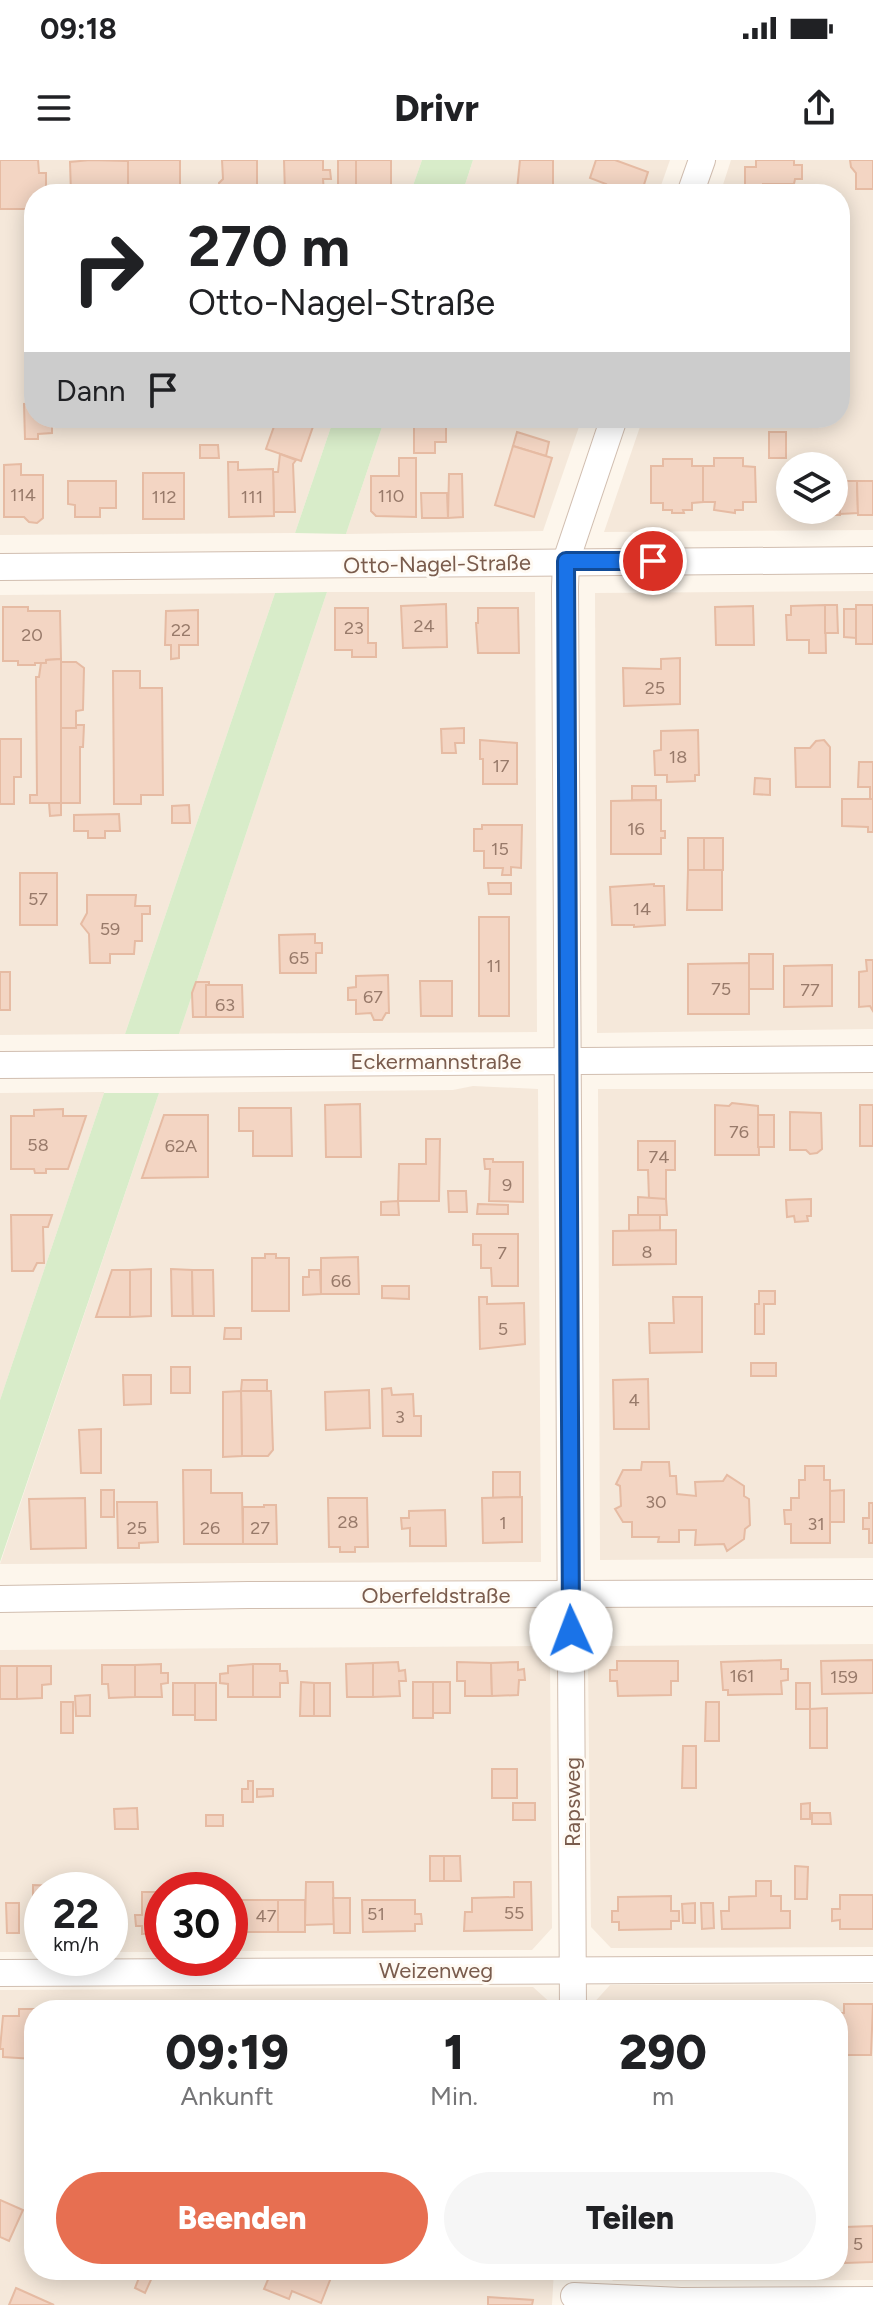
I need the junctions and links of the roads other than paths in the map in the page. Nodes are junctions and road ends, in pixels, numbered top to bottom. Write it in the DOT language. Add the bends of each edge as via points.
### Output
graph roads {
  1 [pos="702,160"];
  2 [pos="694,184"];
  3 [pos="611,428"];
  4 [pos="873,560"];
  5 [pos="566,561"];
  6 [pos="0,567"];
  7 [pos="873,1059"];
  8 [pos="567,1060"];
  9 [pos="0,1065"];
  10 [pos="873,1593"];
  11 [pos="569,1595"];
  12 [pos="0,1599"];
  13 [pos="873,1969"];
  14 [pos="573,1971"];
  15 [pos="0,1973"];
  16 [pos="573,2000"];
  17 [pos="574,2290"];
  18 [pos="873,2300"];
  1 -- 2 [label="street"];
  3 -- 5 [label="street, Rapsweg"];
  4 -- 5 [label="street, Otto-Nagel-Straße"];
  5 -- 6 [label="street, Otto-Nagel-Straße"];
  5 -- 8 [label="street, Rapsweg"];
  7 -- 8 [label="street, Eckermannstraße"];
  8 -- 9 [label="street, Eckermannstraße"];
  8 -- 11 [label="street, Rapsweg"];
  10 -- 11 [label="street, Oberfeldstraße"];
  11 -- 12 [label="street, Oberfeldstraße"];
  11 -- 14 [label="street, Rapsweg"];
  13 -- 14 [label="street, Weizenweg"];
  14 -- 15 [label="street, Weizenweg"];
  14 -- 16 [label="street, Rapsweg"];
  17 -- 18 [label="street" via="681,2301"];
}
